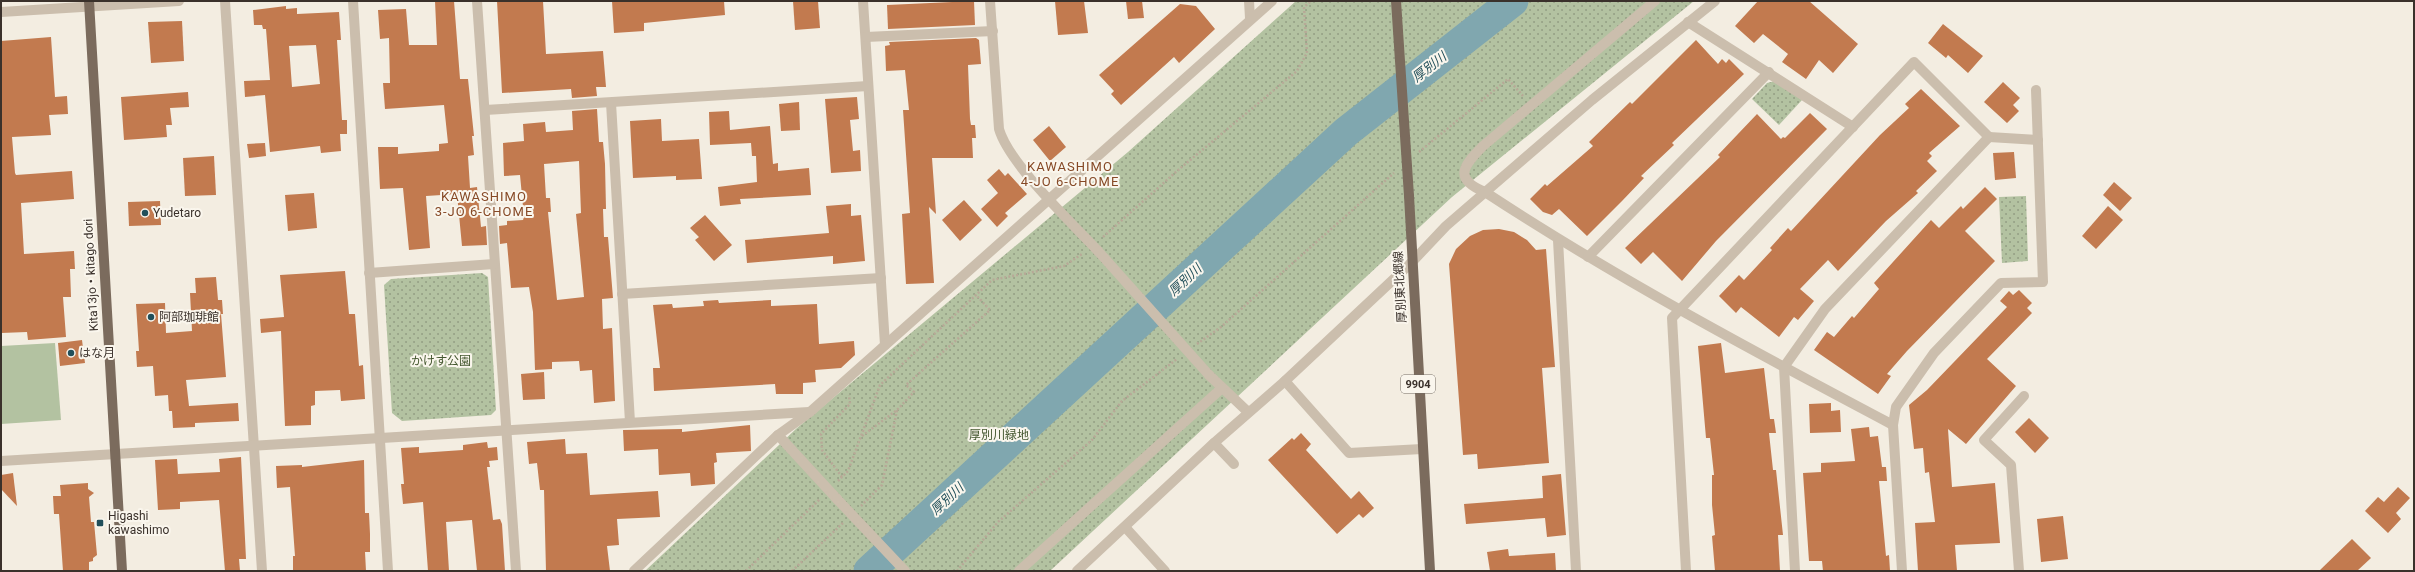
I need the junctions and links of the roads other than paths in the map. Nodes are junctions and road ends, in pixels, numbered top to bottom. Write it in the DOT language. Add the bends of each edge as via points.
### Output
graph roads {
  1 [pos="179,1"];
  2 [pos="225,1"];
  3 [pos="353,1"];
  4 [pos="477,1"];
  5 [pos="862,1"];
  6 [pos="990,1"];
  7 [pos="1249,1"];
  8 [pos="1272,1"];
  9 [pos="1396,1"];
  10 [pos="1655,1"];
  11 [pos="1715,1"];
  12 [pos="89,4"];
  13 [pos="1,12"];
  14 [pos="1250,18"];
  15 [pos="1688,22"];
  16 [pos="993,31"];
  17 [pos="866,37"];
  18 [pos="1769,72"];
  19 [pos="868,86"];
  20 [pos="2036,90"];
  21 [pos="611,103"];
  22 [pos="485,110"];
  23 [pos="1853,127"];
  24 [pos="1989,138"];
  25 [pos="2038,140"];
  26 [pos="1485,192"];
  27 [pos="1049,198"];
  28 [pos="1558,240"];
  29 [pos="1588,257"];
  30 [pos="1412,262"];
  31 [pos="494,264"];
  32 [pos="369,273"];
  33 [pos="881,278"];
  34 [pos="622,294"];
  35 [pos="1680,309"];
  36 [pos="884,344"];
  37 [pos="1784,367"];
  38 [pos="1285,381"];
  39 [pos="1222,388"];
  40 [pos="2024,396"];
  41 [pos="810,412"];
  42 [pos="1248,412"];
  43 [pos="630,422"];
  44 [pos="1893,426"];
  45 [pos="505,430"];
  46 [pos="778,435"];
  47 [pos="380,438"];
  48 [pos="1214,443"];
  49 [pos="253,447"];
  50 [pos="1422,449"];
  51 [pos="114,455"];
  52 [pos="1,461"];
  53 [pos="1234,464"];
  54 [pos="1125,527"];
  55 [pos="122,571"];
  56 [pos="262,571"];
  57 [pos="388,571"];
  58 [pos="516,571"];
  59 [pos="634,571"];
  60 [pos="905,571"];
  61 [pos="1019,571"];
  62 [pos="1077,571"];
  63 [pos="1165,571"];
  64 [pos="1430,571"];
  65 [pos="1576,571"];
  66 [pos="1686,571"];
  67 [pos="1795,571"];
  68 [pos="1902,571"];
  69 [pos="2019,571"];
  1 -- 12 [label="street"];
  2 -- 49 [label="street"];
  3 -- 32 [label="street"];
  4 -- 22 [label="street"];
  5 -- 17 [label="street"];
  6 -- 16 [label="street"];
  7 -- 14 [label="street"];
  8 -- 14 [label="street"];
  9 -- 30 [label="main road, 厚別東北郷線 / 9904, bridge"];
  10 -- 26 [label="street" via="1482,146 1466,166 1464,177 1470,186"];
  11 -- 15 [label="street"];
  12 -- 13 [label="street"];
  12 -- 51 [label="main road, Kita13jo・kitago dori"];
  14 -- 27 [label="street"];
  15 -- 18 [label="street"];
  15 -- 26 [label="street"];
  16 -- 17 [label="street"];
  16 -- 27 [label="street" via="999,129 1002,139 1007,149"];
  17 -- 19 [label="street"];
  18 -- 23 [label="street"];
  18 -- 29 [label="street"];
  19 -- 21 [label="street"];
  19 -- 33 [label="street"];
  20 -- 25 [label="street"];
  21 -- 22 [label="street"];
  21 -- 34 [label="street"];
  22 -- 31 [label="street"];
  23 -- 24 [label="street" via="1914,62"];
  23 -- 35 [label="street"];
  24 -- 25 [label="street"];
  24 -- 37 [label="street" via="1825,309"];
  25 -- 44 [label="street" via="2043,282 2001,284 1934,353 1896,407"];
  26 -- 28 [label="street"];
  26 -- 30 [label="street" via="1446,226"];
  27 -- 36 [label="street"];
  27 -- 39 [label="street, bridge"];
  28 -- 29 [label="street"];
  28 -- 65 [label="street"];
  29 -- 35 [label="street"];
  30 -- 38 [label="street"];
  30 -- 50 [label="main road, 厚別東北郷線 / 9904"];
  31 -- 32 [label="street"];
  31 -- 45 [label="street"];
  32 -- 47 [label="street"];
  33 -- 34 [label="street"];
  33 -- 36 [label="street"];
  34 -- 43 [label="street"];
  35 -- 37 [label="street"];
  35 -- 66 [label="street" via="1672,318"];
  36 -- 41 [label="street"];
  37 -- 44 [label="street"];
  37 -- 67 [label="street"];
  38 -- 42 [label="street"];
  38 -- 50 [label="street" via="1349,453"];
  39 -- 42 [label="street"];
  39 -- 61 [label="street"];
  40 -- 69 [label="street" via="1984,440 2011,465"];
  41 -- 43 [label="street"];
  41 -- 46 [label="street"];
  42 -- 48 [label="street"];
  43 -- 45 [label="street"];
  44 -- 68 [label="street"];
  45 -- 47 [label="street"];
  45 -- 58 [label="street"];
  46 -- 59 [label="street"];
  46 -- 60 [label="street, bridge"];
  47 -- 49 [label="street"];
  47 -- 57 [label="street"];
  48 -- 53 [label="street"];
  48 -- 54 [label="street"];
  49 -- 51 [label="street"];
  49 -- 56 [label="street"];
  50 -- 64 [label="main road, 厚別東北郷線 / 9904"];
  51 -- 52 [label="street"];
  51 -- 55 [label="main road, Kita13jo・kitago dori"];
  54 -- 62 [label="street"];
  54 -- 63 [label="street"];
}
